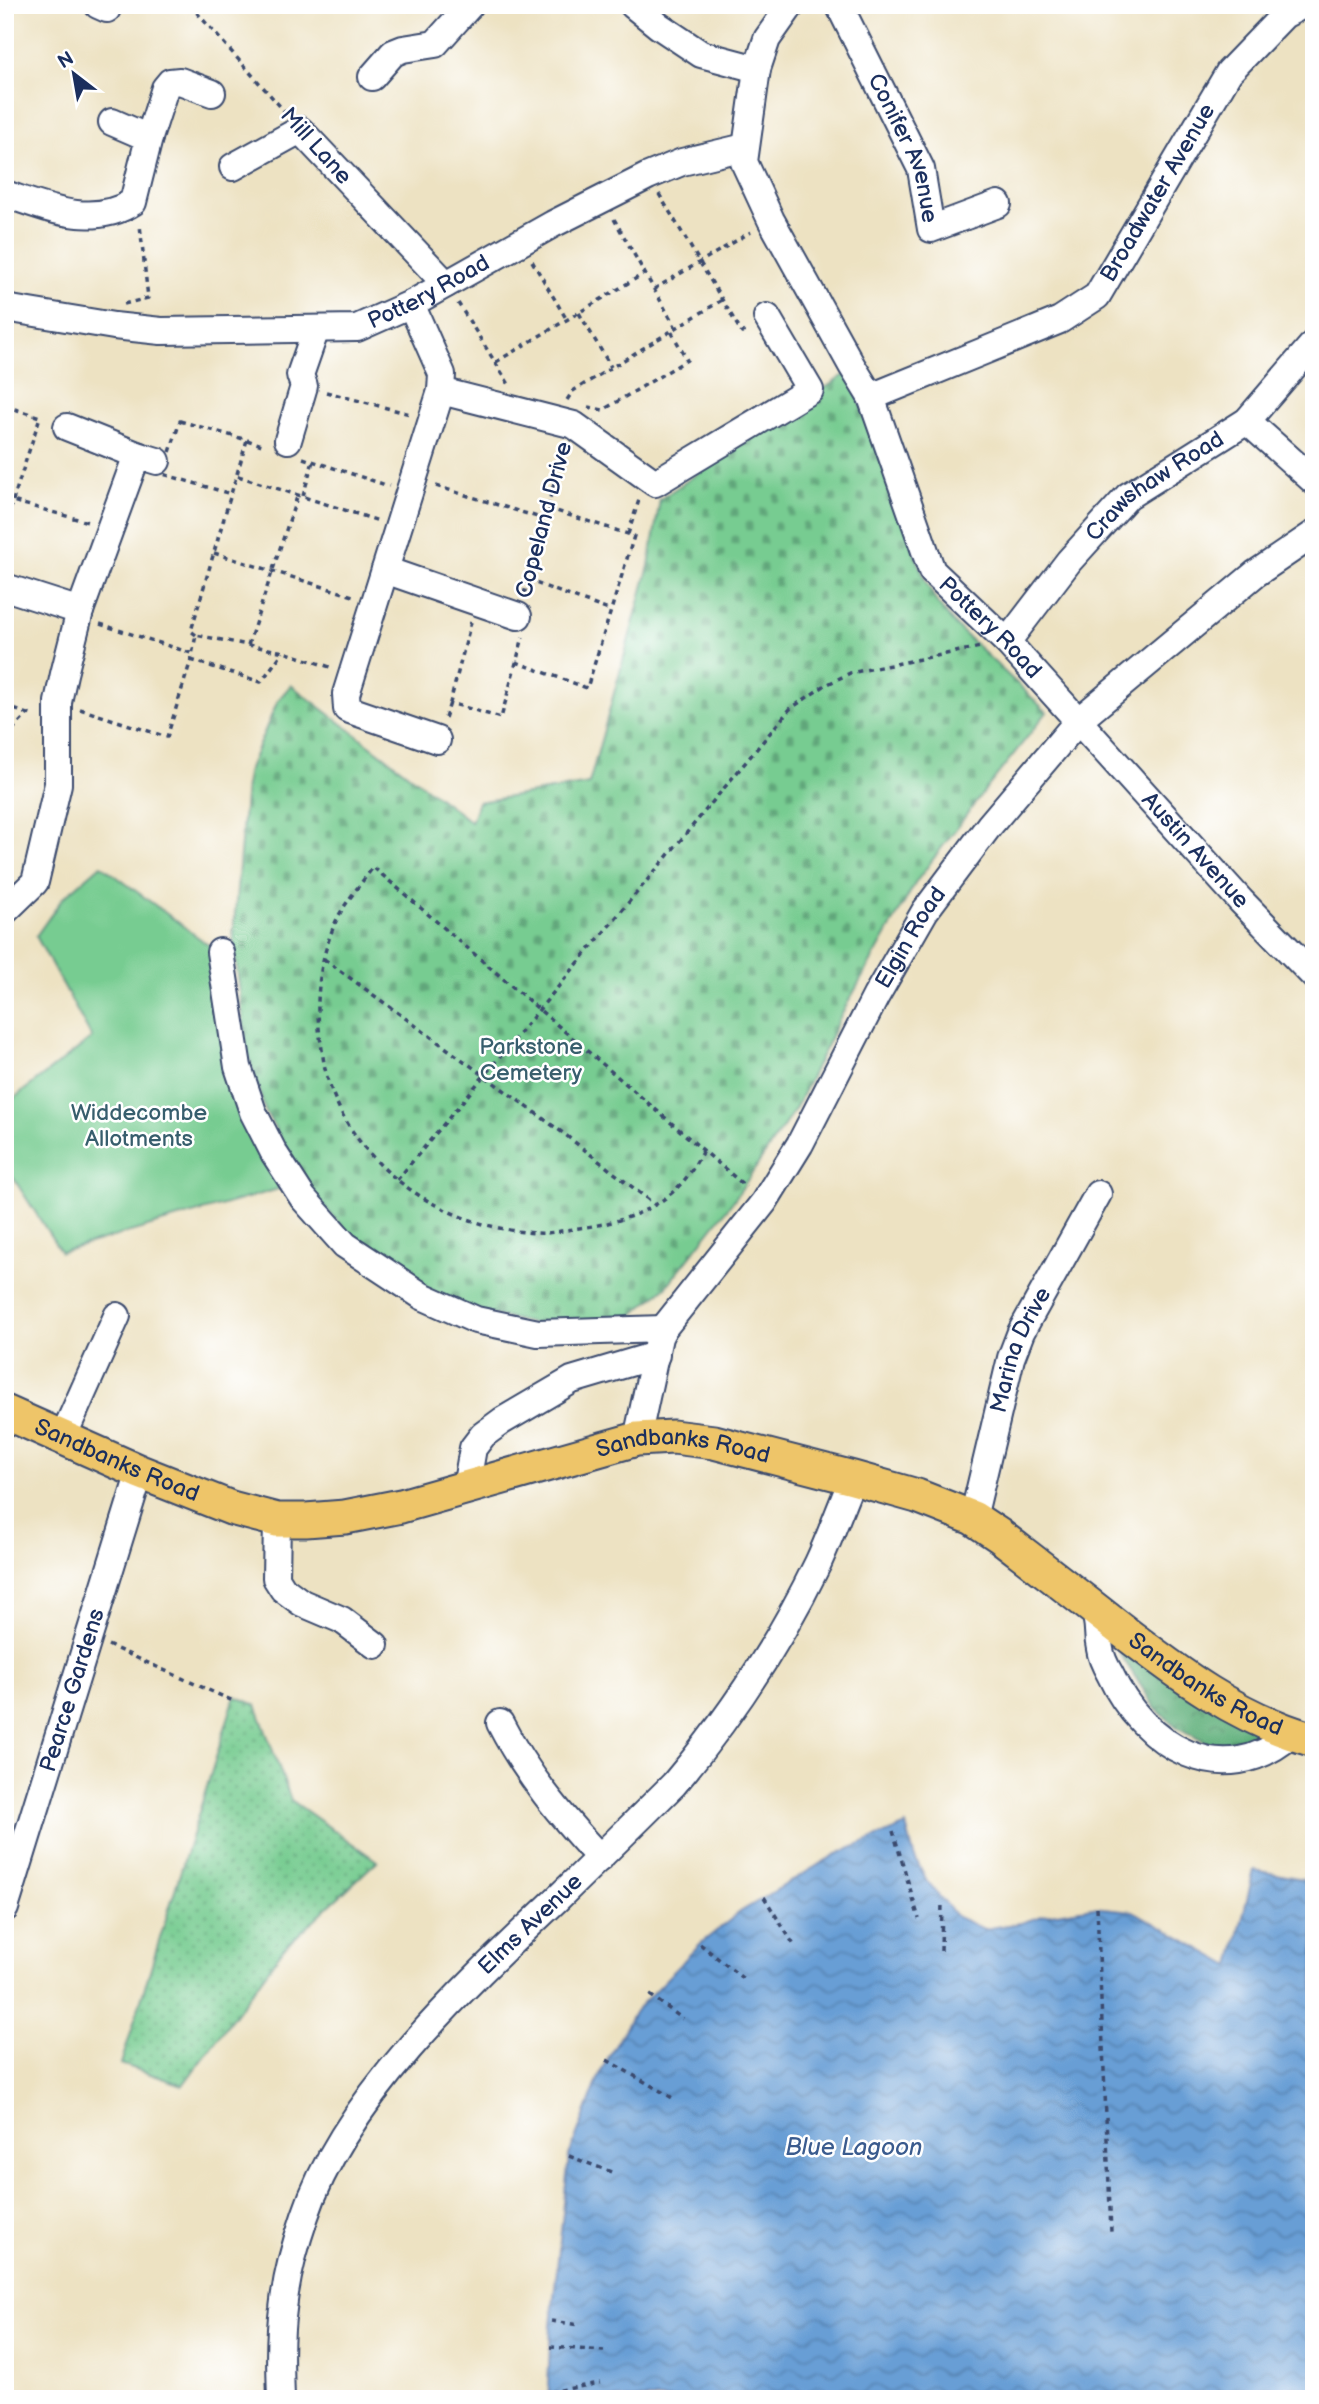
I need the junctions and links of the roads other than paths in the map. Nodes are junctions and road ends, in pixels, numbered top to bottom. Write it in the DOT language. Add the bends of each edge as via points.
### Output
graph roads {
  1 [pos="471,5"];
  2 [pos="633,5"];
  3 [pos="792,5"];
  4 [pos="839,5"];
  5 [pos="1303,5"];
  6 [pos="757,69"];
  7 [pos="372,77"];
  8 [pos="212,93"];
  9 [pos="113,122"];
  10 [pos="149,138"];
  11 [pos="745,147"];
  12 [pos="233,167"];
  13 [pos="5,194"];
  14 [pos="998,204"];
  15 [pos="446,284"];
  16 [pos="411,304"];
  17 [pos="5,308"];
  18 [pos="767,317"];
  19 [pos="316,329"];
  20 [pos="1314,342"];
  21 [pos="441,391"];
  22 [pos="871,397"];
  23 [pos="1247,422"];
  24 [pos="67,427"];
  25 [pos="284,448"];
  26 [pos="1314,481"];
  27 [pos="1314,534"];
  28 [pos="385,569"];
  29 [pos="5,587"];
  30 [pos="79,614"];
  31 [pos="518,616"];
  32 [pos="1007,642"];
  33 [pos="1078,721"];
  34 [pos="437,740"];
  35 [pos="5,911"];
  36 [pos="220,952"];
  37 [pos="1314,976"];
  38 [pos="1098,1194"];
  39 [pos="117,1316"];
  40 [pos="663,1329"];
  41 [pos="656,1355"];
  42 [pos="5,1412"];
  43 [pos="63,1437"];
  44 [pos="637,1439"];
  45 [pos="140,1472"];
  46 [pos="853,1478"];
  47 [pos="466,1488"];
  48 [pos="973,1518"];
  49 [pos="277,1520"];
  50 [pos="1093,1607"];
  51 [pos="375,1645"];
  52 [pos="500,1723"];
  53 [pos="1303,1737"];
  54 [pos="600,1858"];
  55 [pos="5,1908"];
  56 [pos="281,2399"];
  1 -- 7 [label="street" via="435,44 403,49 388,43"];
  2 -- 6 [label="street" via="701,54"];
  3 -- 6 [label="street" via="767,39"];
  4 -- 14 [label="street, Conifer Avenue" via="921,169 931,229"];
  5 -- 22 [label="street, Broadwater Avenue" via="1284,15 1229,72 1097,296 1060,320"];
  6 -- 11 [label="street, Pottery Road"];
  8 -- 10 [label="street" via="180,81 170,82"];
  9 -- 10 [label="street"];
  10 -- 13 [label="street" via="133,202 118,211 64,213"];
  11 -- 15 [label="street, Pottery Road" via="682,162 648,176"];
  11 -- 22 [label="street, Pottery Road" via="744,162 771,220"];
  12 -- 15 [label="street, Mill Lane" via="300,130"];
  15 -- 16 [label="street, Pottery Road"];
  16 -- 19 [label="street, Pottery Road" via="357,328"];
  16 -- 21 [label="street" via="442,374"];
  17 -- 19 [label="street, Pottery Road" via="161,331"];
  18 -- 21 [label="street, Copeland Drive" via="810,390 655,483 566,423"];
  19 -- 25 [label="street" via="300,375 304,386"];
  20 -- 23 [label="street, Crawshaw Road"];
  21 -- 28 [label="street"];
  22 -- 32 [label="street, Pottery Road" via="932,571"];
  23 -- 26 [label="street"];
  23 -- 32 [label="street, Crawshaw Road" via="1128,496 1069,561"];
  24 -- 30 [label="street" via="147,458 110,528"];
  27 -- 33 [label="street, Elgin Road" via="1255,575"];
  28 -- 31 [label="street, Copeland Drive"];
  28 -- 34 [label="street" via="349,684 347,709"];
  29 -- 30 [label="street"];
  30 -- 35 [label="street" via="58,711 58,785 35,883"];
  32 -- 33 [label="street, Pottery Road"];
  33 -- 37 [label="street, Austin Avenue"];
  33 -- 40 [label="street, Elgin Road" via="925,911 764,1202"];
  36 -- 40 [label="street" via="238,1067 253,1112 303,1198 345,1245 422,1296 476,1320 538,1333"];
  38 -- 48 [label="street, Marina Drive" via="1010,1358"];
  39 -- 43 [label="street"];
  40 -- 41 [label="street, Elgin Road"];
  41 -- 44 [label="street, Elgin Road"];
  41 -- 47 [label="street" via="572,1380 502,1421 473,1448"];
  42 -- 43 [label="main road, Sandbanks Road"];
  43 -- 45 [label="main road, Sandbanks Road"];
  44 -- 46 [label="main road, Sandbanks Road" via="714,1442"];
  44 -- 47 [label="main road, Sandbanks Road"];
  45 -- 49 [label="main road, Sandbanks Road" via="231,1508"];
  45 -- 55 [label="street, Pearce Gardens"];
  46 -- 48 [label="main road, Sandbanks Road"];
  46 -- 54 [label="street, Elms Avenue" via="818,1562 775,1643 728,1716 674,1784"];
  47 -- 49 [label="main road, Sandbanks Road" via="345,1517"];
  48 -- 50 [label="main road, Sandbanks Road"];
  49 -- 51 [label="street" via="276,1578 283,1589 302,1603 342,1620"];
  50 -- 53 [label="main road, Sandbanks Road" via="1188,1681 1246,1715"];
  50 -- 53 [label="street" via="1100,1649 1119,1693 1164,1742 1192,1755 1233,1762"];
  52 -- 54 [label="street" via="530,1776"];
  54 -- 56 [label="street, Elms Avenue" via="469,1983 354,2119 305,2214 292,2262 283,2308"];
}
